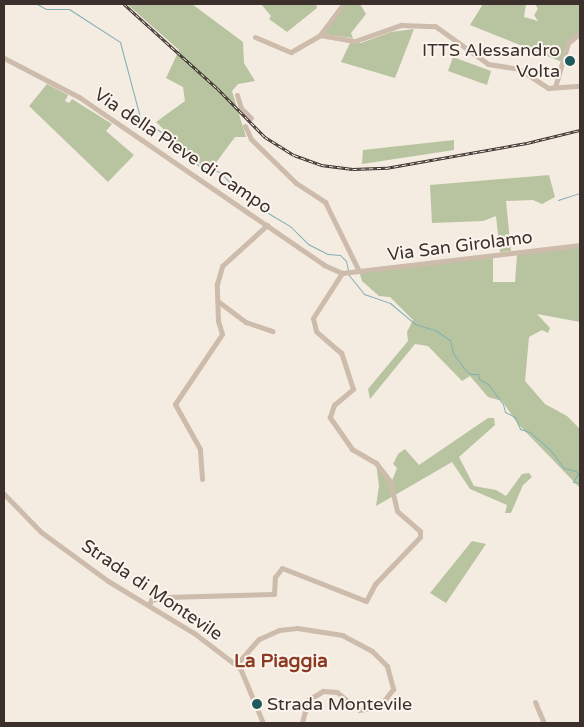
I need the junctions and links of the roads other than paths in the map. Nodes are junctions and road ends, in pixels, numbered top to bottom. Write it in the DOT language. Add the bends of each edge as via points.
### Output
graph roads {
  1 [pos="343,4"];
  2 [pos="580,33"];
  3 [pos="320,35"];
  4 [pos="255,37"];
  5 [pos="4,58"];
  6 [pos="580,86"];
  7 [pos="555,87"];
  8 [pos="237,95"];
  9 [pos="250,118"];
  10 [pos="245,126"];
  11 [pos="267,225"];
  12 [pos="580,245"];
  13 [pos="356,272"];
  14 [pos="342,273"];
  15 [pos="219,302"];
  16 [pos="272,331"];
  17 [pos="202,479"];
  18 [pos="4,494"];
  19 [pos="148,605"];
  20 [pos="236,665"];
  21 [pos="535,702"];
  22 [pos="263,723"];
  23 [pos="302,723"];
  24 [pos="544,723"];
  1 -- 3 [label="street"];
  2 -- 7 [label="street" via="568,43"];
  3 -- 4 [label="street" via="291,52"];
  3 -- 7 [label="street" via="355,41 401,25 435,26 480,61 519,69 542,86"];
  5 -- 11 [label="street, Via della Pieve di Campo" via="78,97"];
  6 -- 7 [label="street"];
  8 -- 9 [label="street" via="241,108"];
  10 -- 13 [label="street" via="251,139 296,183 325,202"];
  11 -- 14 [label="street, Via della Pieve di Campo" via="324,266"];
  11 -- 15 [label="street" via="222,266 218,275"];
  12 -- 13 [label="street, Via San Girolamo"];
  13 -- 14 [label="street, Via San Girolamo"];
  14 -- 19 [label="street" via="313,318 316,331 341,353 353,390 334,406 330,417 352,449 376,463 390,481 398,511 420,531 420,537 375,584 366,600 282,568 275,577 274,594 168,597 151,600"];
  15 -- 16 [label="street" via="246,322"];
  15 -- 17 [label="street" via="218,321 222,334 176,404 200,449"];
  18 -- 19 [label="street, Strada di Montevile" via="41,532 108,581"];
  19 -- 20 [label="street, Strada di Montevile" via="194,633"];
  20 -- 22 [label="street, Strada di Montevile"];
  20 -- 23 [label="street" via="259,639 279,630 297,628 342,635 372,651 387,666 393,689 380,706 359,710 337,692 324,691 308,700"];
  21 -- 24 [label="street"];
}
